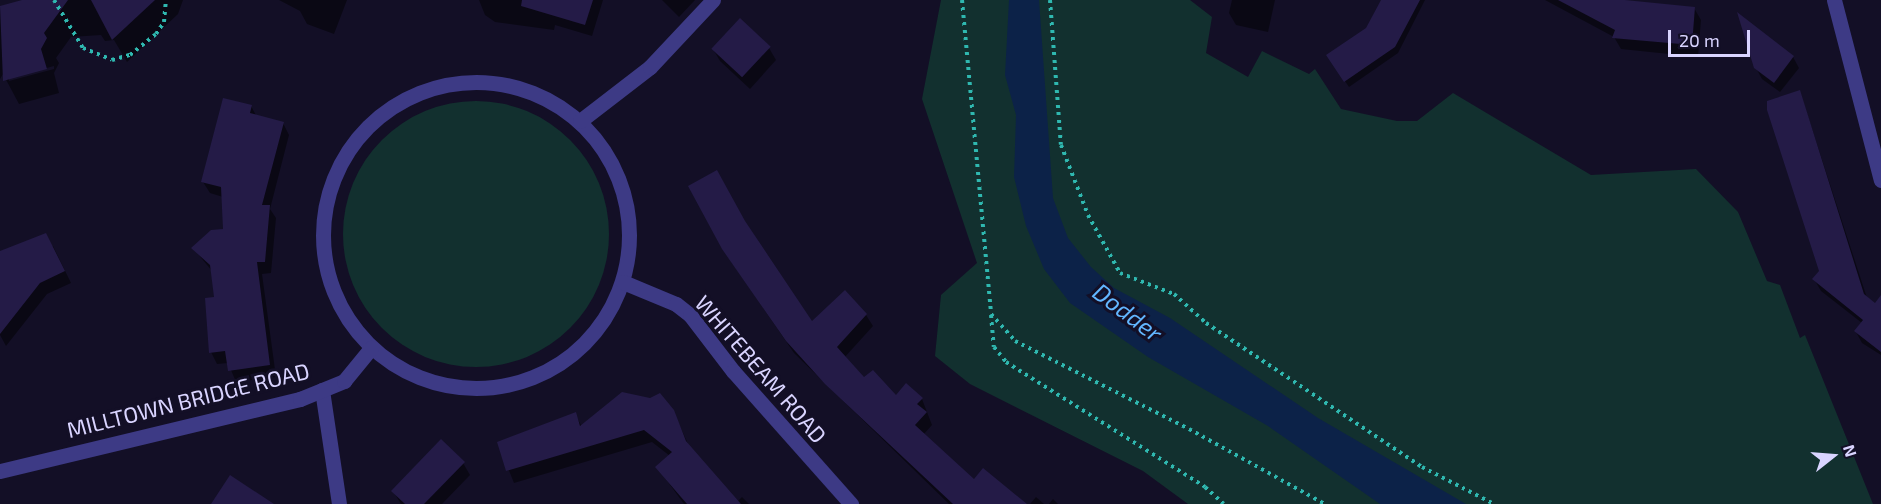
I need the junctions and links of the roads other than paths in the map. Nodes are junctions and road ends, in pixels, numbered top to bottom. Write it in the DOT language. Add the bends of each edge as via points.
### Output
graph roads {
  1 [pos="712,0"];
  2 [pos="1834,0"];
  3 [pos="580,121"];
  4 [pos="1881,180"];
  5 [pos="623,282"];
  6 [pos="371,348"];
  7 [pos="322,390"];
  8 [pos="0,471"];
  9 [pos="339,504"];
  10 [pos="851,504"];
  1 -- 3 [label="street" via="650,67"];
  2 -- 4 [label="street"];
  3 -- 5 [label="street" via="608,154 625,195 631,239"];
  3 -- 6 [label="street" via="539,94 493,81 469,81 445,83 400,100 362,130 336,170 323,217 325,265 334,292 342,310"];
  5 -- 6 [label="street" via="607,317 582,347 551,370 516,384 477,389 439,385 403,371"];
  5 -- 10 [label="street, WHITEBEAM ROAD" via="676,304 690,315 733,371"];
  6 -- 7 [label="street, MILLTOWN BRIDGE ROAD" via="344,381"];
  7 -- 8 [label="street, MILLTOWN BRIDGE ROAD" via="300,399"];
  7 -- 9 [label="street"];
}
